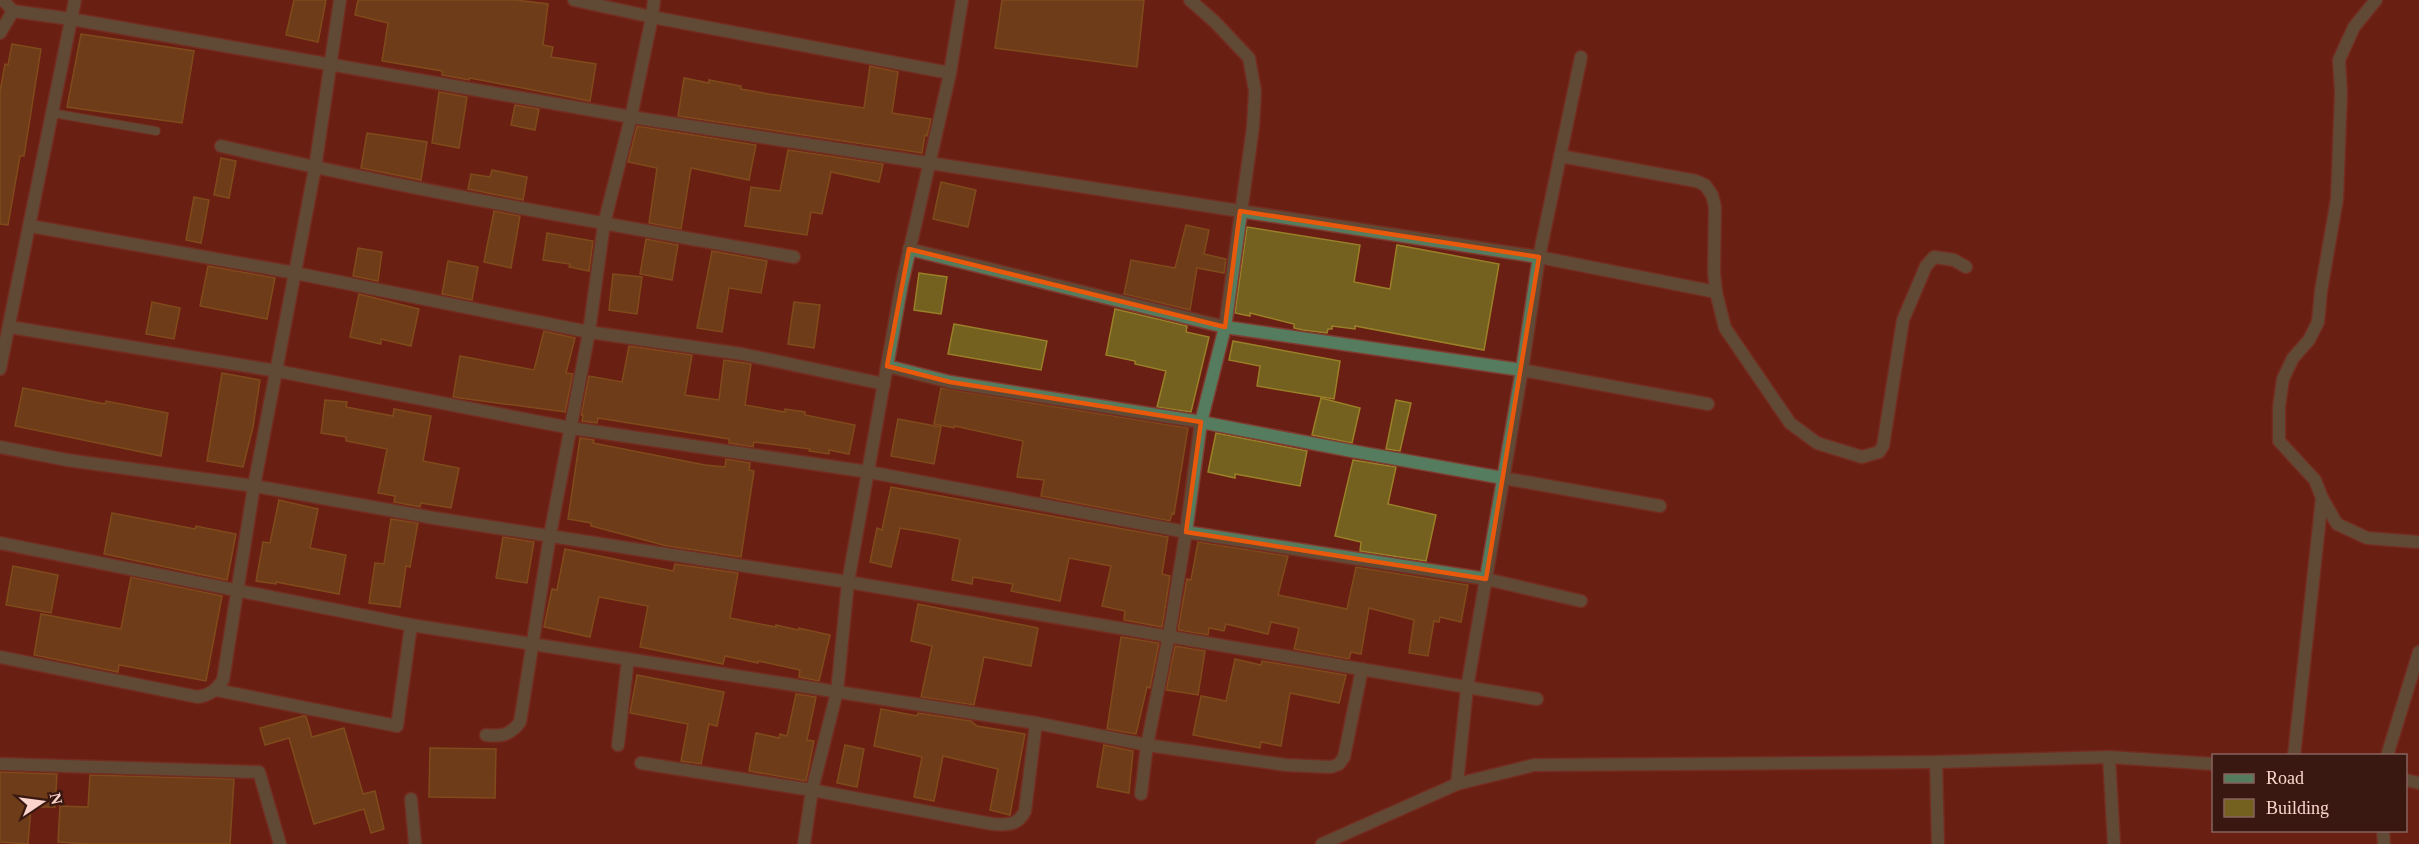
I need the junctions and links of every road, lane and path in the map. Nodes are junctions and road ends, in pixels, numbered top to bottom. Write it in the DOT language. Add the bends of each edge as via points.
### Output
graph roads {
  1 [pos="3,0"];
  2 [pos="75,0"];
  3 [pos="340,0"];
  4 [pos="574,0"];
  5 [pos="654,0"];
  6 [pos="962,0"];
  7 [pos="1190,0"];
  8 [pos="2376,0"];
  9 [pos="13,11"];
  10 [pos="652,17"];
  11 [pos="71,20"];
  12 [pos="0,33"];
  13 [pos="1581,57"];
  14 [pos="332,67"];
  15 [pos="950,73"];
  16 [pos="52,113"];
  17 [pos="631,117"];
  18 [pos="156,131"];
  19 [pos="221,146"];
  20 [pos="1560,156"];
  21 [pos="928,163"];
  22 [pos="315,168"];
  23 [pos="1240,211"];
  24 [pos="604,224"];
  25 [pos="30,226"];
  26 [pos="909,249"];
  27 [pos="794,257"];
  28 [pos="1539,257"];
  29 [pos="1966,267"];
  30 [pos="295,273"];
  31 [pos="1716,292"];
  32 [pos="10,327"];
  33 [pos="1225,327"];
  34 [pos="589,332"];
  35 [pos="887,366"];
  36 [pos="0,369"];
  37 [pos="1522,370"];
  38 [pos="277,372"];
  39 [pos="884,384"];
  40 [pos="1708,404"];
  41 [pos="1201,422"];
  42 [pos="571,428"];
  43 [pos="0,447"];
  44 [pos="869,472"];
  45 [pos="1504,478"];
  46 [pos="254,486"];
  47 [pos="2322,498"];
  48 [pos="1660,506"];
  49 [pos="1186,532"];
  50 [pos="550,535"];
  51 [pos="2419,542"];
  52 [pos="0,543"];
  53 [pos="1486,579"];
  54 [pos="848,582"];
  55 [pos="237,592"];
  56 [pos="1581,601"];
  57 [pos="411,625"];
  58 [pos="1169,635"];
  59 [pos="532,643"];
  60 [pos="2419,652"];
  61 [pos="0,657"];
  62 [pos="628,659"];
  63 [pos="1362,669"];
  64 [pos="1467,688"];
  65 [pos="216,690"];
  66 [pos="837,693"];
  67 [pos="1537,699"];
  68 [pos="1036,723"];
  69 [pos="486,735"];
  70 [pos="618,745"];
  71 [pos="1148,745"];
  72 [pos="2294,754"];
  73 [pos="2388,754"];
  74 [pos="2109,757"];
  75 [pos="1936,762"];
  76 [pos="641,763"];
  77 [pos="0,764"];
  78 [pos="2212,764"];
  79 [pos="1457,784"];
  80 [pos="812,790"];
  81 [pos="1141,794"];
  82 [pos="411,800"];
  83 [pos="280,844"];
  84 [pos="415,844"];
  85 [pos="804,844"];
  86 [pos="1322,844"];
  87 [pos="1938,844"];
  88 [pos="2114,844"];
  1 -- 9 [label="street"];
  2 -- 11 [label="street"];
  3 -- 14 [label="street"];
  4 -- 10 [label="street"];
  5 -- 10 [label="street"];
  6 -- 15 [label="street"];
  7 -- 23 [label="street" via="1249,58 1256,91"];
  8 -- 47 [label="street" via="2354,27 2339,60 2337,199 2318,322 2283,379 2279,407 2278,441 2315,480"];
  9 -- 11 [label="street"];
  9 -- 12 [label="street"];
  10 -- 15 [label="street"];
  10 -- 17 [label="street"];
  11 -- 14 [label="street"];
  11 -- 16 [label="street"];
  13 -- 20 [label="street"];
  14 -- 17 [label="street"];
  14 -- 22 [label="street"];
  15 -- 21 [label="street"];
  16 -- 18 [label="lane"];
  16 -- 25 [label="street"];
  17 -- 21 [label="street"];
  17 -- 24 [label="street"];
  19 -- 22 [label="street"];
  20 -- 28 [label="street"];
  20 -- 31 [label="street" via="1705,185 1715,207"];
  21 -- 23 [label="street"];
  21 -- 26 [label="street"];
  22 -- 24 [label="street"];
  22 -- 30 [label="street"];
  23 -- 28 [label="street"];
  23 -- 33 [label="street"];
  24 -- 27 [label="street"];
  24 -- 34 [label="street"];
  25 -- 30 [label="street"];
  25 -- 32 [label="street"];
  26 -- 33 [label="street"];
  26 -- 35 [label="street"];
  28 -- 31 [label="street"];
  28 -- 37 [label="street"];
  29 -- 31 [label="street" via="1954,260 1934,257 1926,266 1903,320 1883,446 1879,452 1862,457 1817,443 1790,423 1725,328"];
  30 -- 34 [label="street"];
  30 -- 38 [label="street"];
  32 -- 36 [label="street"];
  32 -- 38 [label="street"];
  33 -- 37 [label="street"];
  33 -- 41 [label="street"];
  34 -- 39 [label="street" via="742,354"];
  34 -- 42 [label="street"];
  35 -- 39 [label="street"];
  35 -- 41 [label="street" via="950,382"];
  37 -- 40 [label="street"];
  37 -- 45 [label="street"];
  38 -- 42 [label="street"];
  38 -- 46 [label="street"];
  39 -- 44 [label="street"];
  41 -- 45 [label="street"];
  41 -- 49 [label="street"];
  42 -- 44 [label="street"];
  42 -- 50 [label="street"];
  43 -- 46 [label="street"];
  44 -- 49 [label="street"];
  44 -- 54 [label="street"];
  45 -- 48 [label="street"];
  45 -- 53 [label="street"];
  46 -- 50 [label="street"];
  46 -- 55 [label="street"];
  47 -- 51 [label="street" via="2337,524 2367,538"];
  47 -- 72 [label="street"];
  49 -- 53 [label="street"];
  49 -- 58 [label="street"];
  50 -- 54 [label="street"];
  50 -- 59 [label="street"];
  52 -- 55 [label="street"];
  53 -- 56 [label="street"];
  53 -- 64 [label="street"];
  54 -- 58 [label="street"];
  54 -- 66 [label="street"];
  55 -- 57 [label="street"];
  55 -- 65 [label="street" via="223,680"];
  57 -- 59 [label="street"];
  57 -- 65 [label="street" via="397,726"];
  58 -- 63 [label="street"];
  58 -- 71 [label="street"];
  59 -- 62 [label="street"];
  59 -- 69 [label="street" via="520,722 511,733 499,737"];
  60 -- 73 [label="street"];
  61 -- 65 [label="street" via="198,697"];
  62 -- 66 [label="street"];
  62 -- 70 [label="street"];
  63 -- 64 [label="street"];
  63 -- 71 [label="street" via="1344,757 1331,767 1286,765"];
  64 -- 67 [label="street"];
  64 -- 79 [label="street"];
  66 -- 68 [label="street"];
  66 -- 80 [label="street"];
  68 -- 71 [label="street"];
  68 -- 80 [label="street" via="1025,811 1015,823 992,824"];
  71 -- 81 [label="street"];
  74 -- 75 [label="street"];
  74 -- 78 [label="street"];
  74 -- 88 [label="street"];
  75 -- 79 [label="street" via="1534,765"];
  75 -- 87 [label="street"];
  76 -- 80 [label="street"];
  77 -- 83 [label="street" via="259,771"];
  79 -- 86 [label="street"];
  80 -- 85 [label="street"];
  82 -- 84 [label="street"];
}
